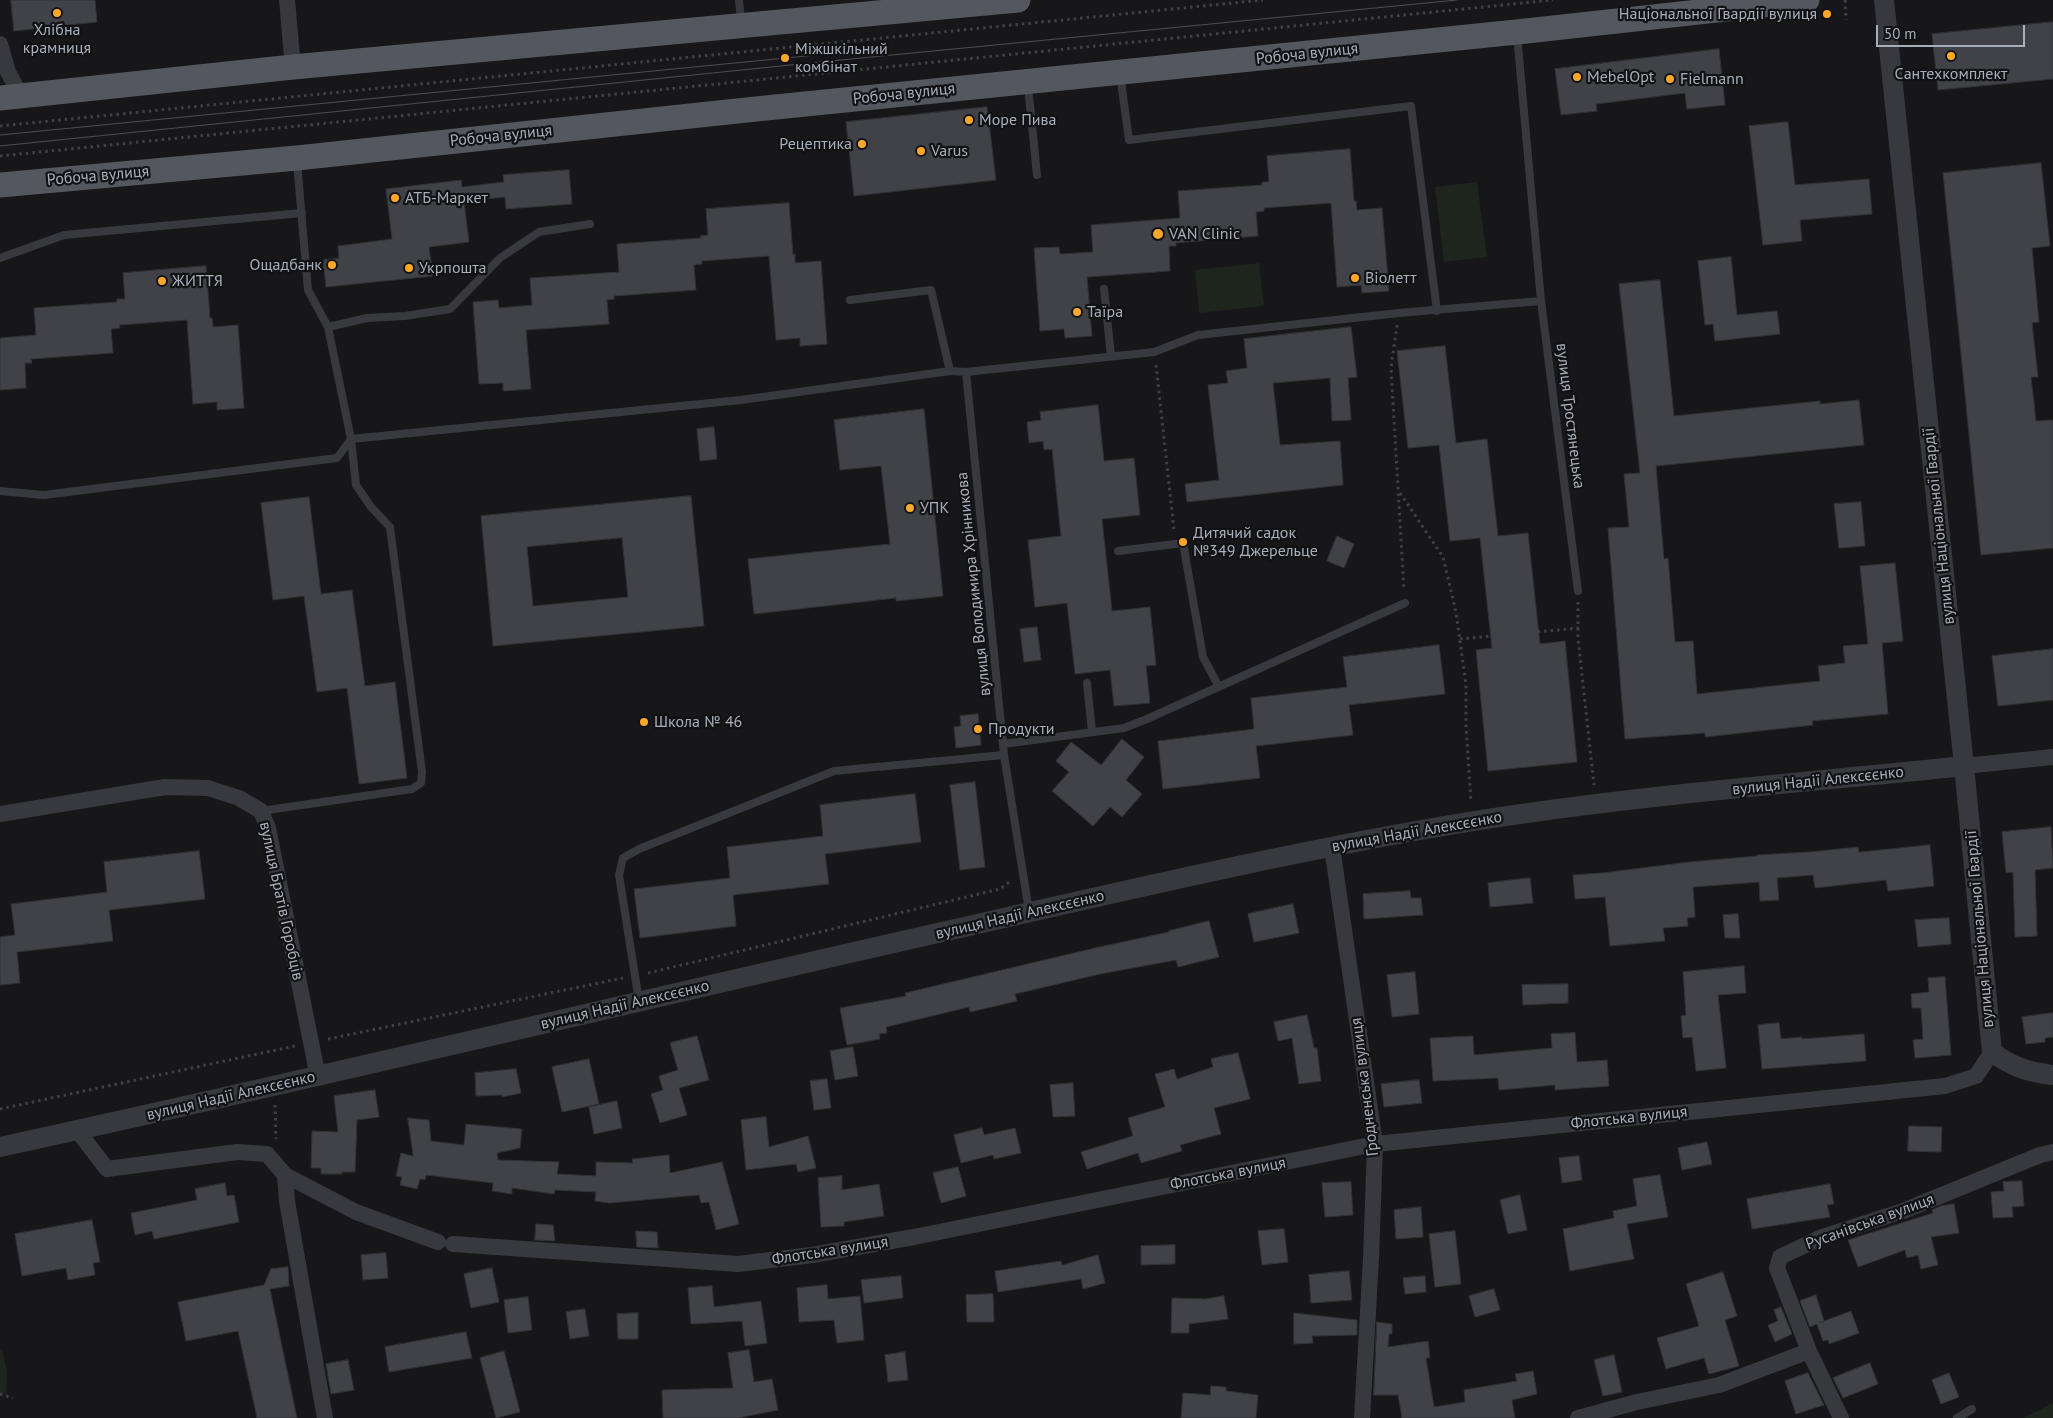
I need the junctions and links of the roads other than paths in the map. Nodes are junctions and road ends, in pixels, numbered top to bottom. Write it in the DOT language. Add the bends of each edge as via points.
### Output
graph roads {
  1 [pos="287,0"];
  2 [pos="739,0"];
  3 [pos="1018,0"];
  4 [pos="1807,0"];
  5 [pos="1884,0"];
  6 [pos="742,26"];
  7 [pos="1517,32"];
  8 [pos="0,44"];
  9 [pos="294,68"];
  10 [pos="1120,72"];
  11 [pos="1027,81"];
  12 [pos="10,97"];
  13 [pos="296,158"];
  14 [pos="1037,176"];
  15 [pos="0,185"];
  16 [pos="302,213"];
  17 [pos="590,224"];
  18 [pos="0,258"];
  19 [pos="1104,289"];
  20 [pos="850,300"];
  21 [pos="1541,301"];
  22 [pos="1437,311"];
  23 [pos="328,327"];
  24 [pos="1111,356"];
  25 [pos="950,371"];
  26 [pos="966,372"];
  27 [pos="351,439"];
  28 [pos="0,491"];
  29 [pos="1118,551"];
  30 [pos="1578,591"];
  31 [pos="1405,603"];
  32 [pos="1087,683"];
  33 [pos="1219,687"];
  34 [pos="1092,732"];
  35 [pos="1003,744"];
  36 [pos="1004,755"];
  37 [pos="2053,757"];
  38 [pos="1964,766"];
  39 [pos="260,811"];
  40 [pos="0,814"];
  41 [pos="1332,847"];
  42 [pos="1029,913"];
  43 [pos="639,1001"];
  44 [pos="1992,1052"];
  45 [pos="2053,1075"];
  46 [pos="318,1077"];
  47 [pos="77,1130"];
  48 [pos="1374,1144"];
  49 [pos="0,1147"];
  50 [pos="2053,1152"];
  51 [pos="285,1175"];
  52 [pos="1809,1351"];
  53 [pos="1637,1402"];
  54 [pos="1972,1409"];
  55 [pos="325,1418"];
  56 [pos="1362,1418"];
  57 [pos="1578,1418"];
  58 [pos="1626,1418"];
  59 [pos="1841,1418"];
  60 [pos="1957,1418"];
  1 -- 9 [label="street"];
  2 -- 6 [label="lane"];
  3 -- 6 [label="main road"];
  4 -- 7 [label="main road, Робоча вулиця"];
  5 -- 38 [label="street, вулиця Національної Гвардії"];
  6 -- 9 [label="main road"];
  7 -- 10 [label="main road, Робоча вулиця"];
  7 -- 21 [label="lane, вулиця Тростянецька"];
  8 -- 12 [label="street" via="8,72"];
  9 -- 12 [label="main road"];
  10 -- 11 [label="main road, Робоча вулиця"];
  10 -- 22 [label="lane" via="1129,140 1411,106"];
  11 -- 13 [label="main road, Робоча вулиця"];
  11 -- 14 [label="lane"];
  13 -- 15 [label="main road, Робоча вулиця"];
  13 -- 16 [label="lane"];
  16 -- 18 [label="lane" via="64,235"];
  16 -- 23 [label="lane" via="308,290"];
  17 -- 23 [label="lane" via="539,232 500,258 450,309 367,318"];
  19 -- 24 [label="lane"];
  20 -- 25 [label="lane" via="931,290"];
  21 -- 22 [label="lane"];
  21 -- 30 [label="lane, вулиця Тростянецька"];
  22 -- 24 [label="lane" via="1198,335 1154,352"];
  23 -- 27 [label="lane"];
  24 -- 26 [label="lane"];
  25 -- 26 [label="lane"];
  25 -- 27 [label="lane" via="741,400"];
  26 -- 35 [label="lane, вулиця Володимира Хрінникова"];
  27 -- 28 [label="lane" via="337,458 44,495"];
  27 -- 39 [label="lane" via="356,485 390,527 421,783 412,789"];
  29 -- 33 [label="lane" via="1183,543 1203,657"];
  31 -- 33 [label="lane"];
  32 -- 34 [label="lane"];
  33 -- 34 [label="lane" via="1124,728"];
  34 -- 35 [label="lane"];
  35 -- 36 [label="lane, вулиця Володимира Хрінникова"];
  36 -- 42 [label="lane, вулиця Володимира Хрінникова"];
  36 -- 43 [label="lane" via="834,771 623,858 619,875"];
  37 -- 38 [label="street, вулиця Надії Алексєєнко"];
  38 -- 41 [label="street, вулиця Надії Алексєєнко" via="1596,803"];
  38 -- 44 [label="street, вулиця Національної Гвардії"];
  39 -- 40 [label="street, вулиця Братів Горобців" via="239,798 208,788 165,787"];
  39 -- 46 [label="street, вулиця Братів Горобців" via="268,828"];
  41 -- 42 [label="street, вулиця Надії Алексєєнко"];
  41 -- 48 [label="street, Гродненська вулиця"];
  42 -- 43 [label="street, вулиця Надії Алексєєнко"];
  43 -- 46 [label="street, вулиця Надії Алексєєнко"];
  44 -- 45 [label="street" via="2007,1064"];
  44 -- 48 [label="street, Флотська вулиця" via="1976,1076 1945,1086"];
  46 -- 47 [label="street, вулиця Надії Алексєєнко"];
  47 -- 49 [label="street, вулиця Надії Алексєєнко"];
  47 -- 51 [label="street" via="107,1169 237,1152 267,1154"];
  48 -- 51 [label="street, Флотська вулиця" via="914,1237 738,1264 445,1243 356,1212"];
  48 -- 56 [label="street, Гродненська вулиця"];
  50 -- 52 [label="street, Русанівська вулиця" via="1903,1211 1822,1237 1780,1257 1778,1268"];
  51 -- 55 [label="street"];
  52 -- 53 [label="street" via="1719,1385"];
  52 -- 59 [label="street, Русанівська вулиця"];
  53 -- 57 [label="street"];
  53 -- 58 [label="street"];
  54 -- 60 [label="lane"];
}
